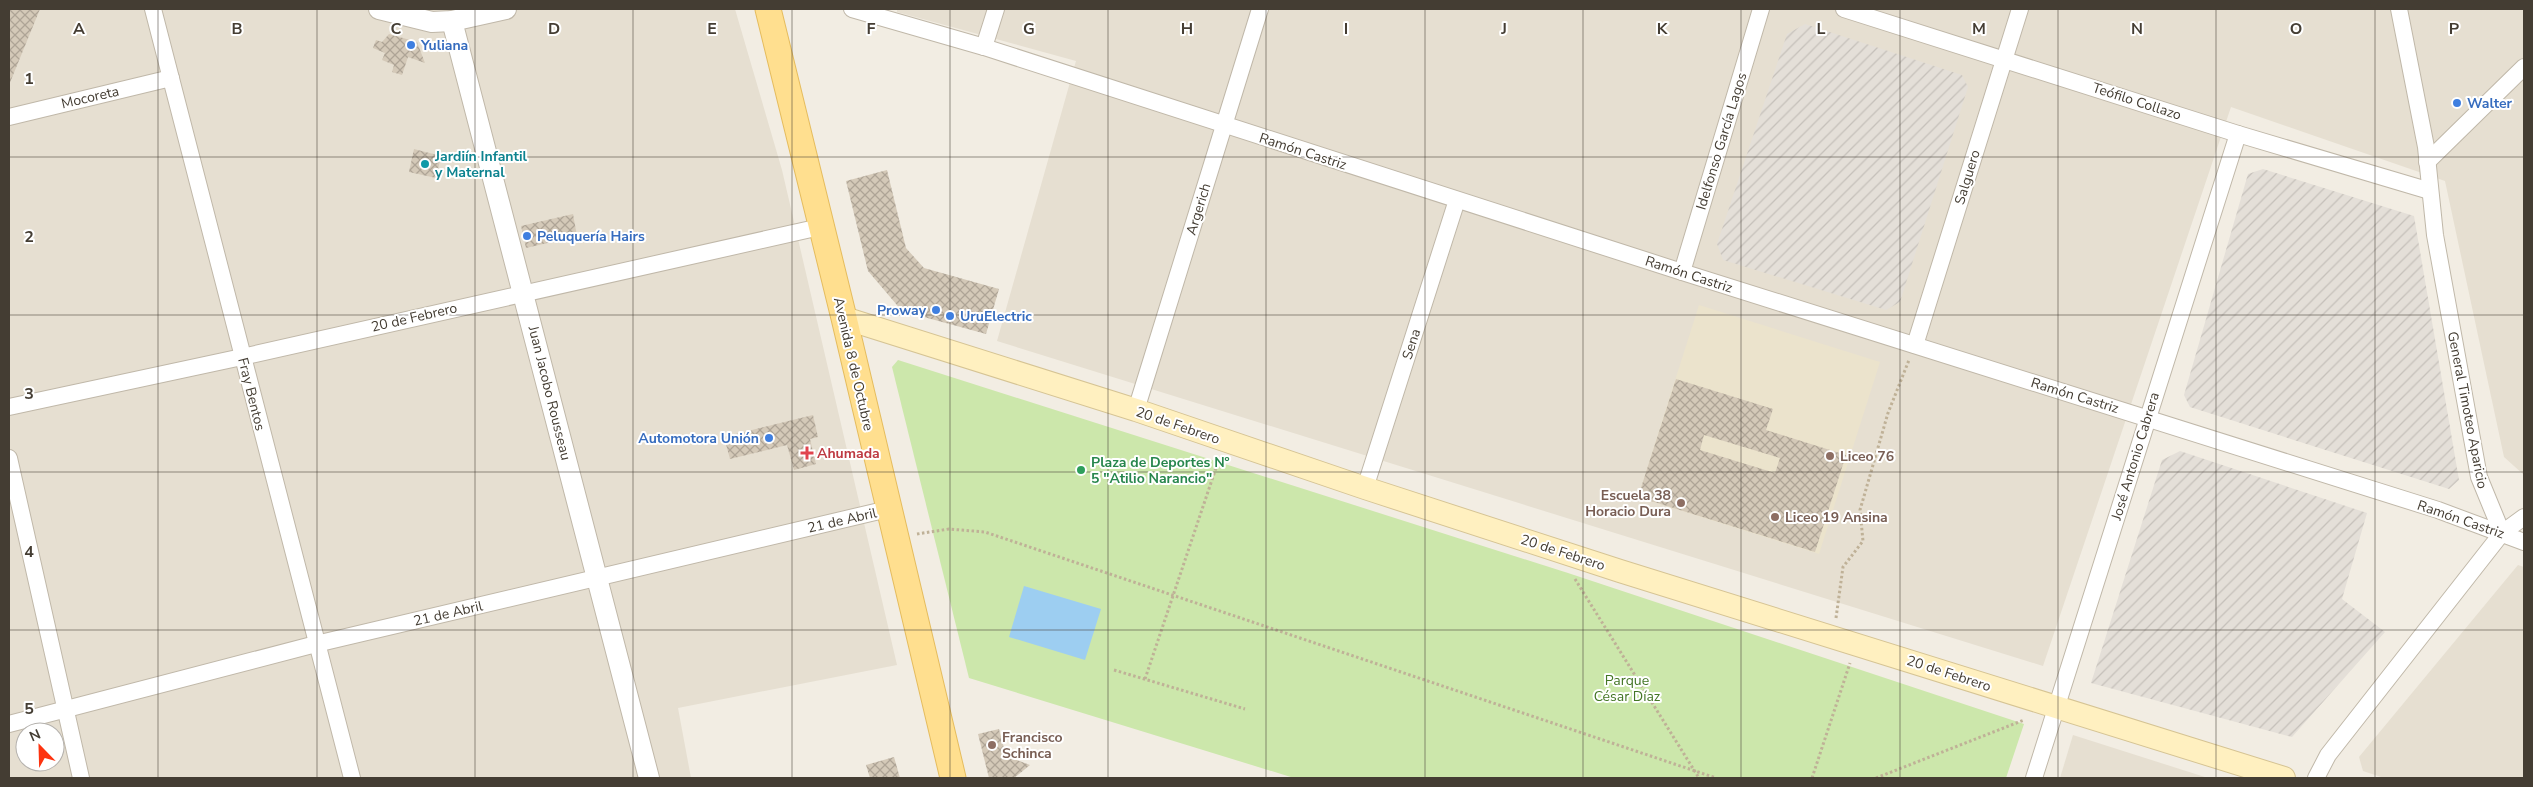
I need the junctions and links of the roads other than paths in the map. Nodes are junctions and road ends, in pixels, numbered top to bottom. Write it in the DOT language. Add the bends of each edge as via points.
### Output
graph roads {
  1 [pos="153,9"];
  2 [pos="379,9"];
  3 [pos="506,9"];
  4 [pos="768,9"];
  5 [pos="852,9"];
  6 [pos="996,9"];
  7 [pos="1260,9"];
  8 [pos="1761,9"];
  9 [pos="1844,9"];
  10 [pos="2020,9"];
  11 [pos="2399,9"];
  12 [pos="450,15"];
  13 [pos="984,47"];
  14 [pos="2004,59"];
  15 [pos="2524,67"];
  16 [pos="171,78"];
  17 [pos="9,116"];
  18 [pos="1224,126"];
  19 [pos="2238,134"];
  20 [pos="2427,162"];
  21 [pos="2430,191"];
  22 [pos="1457,200"];
  23 [pos="820,227"];
  24 [pos="1682,272"];
  25 [pos="524,292"];
  26 [pos="844,318"];
  27 [pos="1915,345"];
  28 [pos="242,357"];
  29 [pos="9,407"];
  30 [pos="1136,410"];
  31 [pos="2146,417"];
  32 [pos="9,458"];
  33 [pos="1365,488"];
  34 [pos="888,509"];
  35 [pos="2524,517"];
  36 [pos="2502,533"];
  37 [pos="2524,542"];
  38 [pos="597,578"];
  39 [pos="316,644"];
  40 [pos="2056,707"];
  41 [pos="65,710"];
  42 [pos="9,724"];
  43 [pos="81,778"];
  44 [pos="352,778"];
  45 [pos="649,778"];
  46 [pos="953,778"];
  47 [pos="2034,778"];
  48 [pos="2284,778"];
  49 [pos="2316,778"];
  1 -- 16 [label="street, Fray Bentos"];
  2 -- 12 [label="street" via="432,22"];
  3 -- 12 [label="street"];
  4 -- 23 [label="main road, Avenida 8 de Octubre"];
  5 -- 13 [label="street, Ramón Castriz"];
  6 -- 13 [label="street"];
  7 -- 18 [label="street, Argerich"];
  8 -- 24 [label="street, Idelfonso García Lagos"];
  9 -- 14 [label="street, Teófilo Collazo"];
  10 -- 14 [label="street, Salguero"];
  11 -- 20 [label="street, General Timoteo Aparicio"];
  12 -- 25 [label="street, Juan Jacobo Rousseau"];
  13 -- 18 [label="street, Ramón Castriz"];
  14 -- 19 [label="street, Teófilo Collazo"];
  14 -- 27 [label="street, Salguero"];
  15 -- 20 [label="street"];
  16 -- 17 [label="street, Mocoreta"];
  16 -- 28 [label="street, Fray Bentos"];
  18 -- 22 [label="street, Ramón Castriz"];
  18 -- 30 [label="street, Argerich"];
  19 -- 21 [label="street, Teófilo Collazo"];
  19 -- 31 [label="street, José Antonio Cabrera"];
  20 -- 21 [label="street, General Timoteo Aparicio"];
  21 -- 36 [label="street, General Timoteo Aparicio" via="2479,477"];
  22 -- 24 [label="street, Ramón Castriz"];
  22 -- 33 [label="street, Sena"];
  23 -- 25 [label="street, 20 de Febrero"];
  23 -- 26 [label="main road, Avenida 8 de Octubre"];
  24 -- 27 [label="street, Ramón Castriz"];
  25 -- 28 [label="street, 20 de Febrero"];
  25 -- 38 [label="street, Juan Jacobo Rousseau"];
  26 -- 30 [label="main road, 20 de Febrero"];
  26 -- 34 [label="main road, Avenida 8 de Octubre"];
  27 -- 31 [label="street, Ramón Castriz"];
  28 -- 29 [label="street, 20 de Febrero"];
  28 -- 39 [label="street, Fray Bentos"];
  30 -- 33 [label="main road, 20 de Febrero"];
  31 -- 36 [label="street, Ramón Castriz"];
  31 -- 40 [label="street, José Antonio Cabrera"];
  32 -- 41 [label="street"];
  33 -- 40 [label="main road, 20 de Febrero"];
  34 -- 38 [label="street, 21 de Abril"];
  34 -- 46 [label="main road, Avenida 8 de Octubre"];
  35 -- 36 [label="street"];
  36 -- 37 [label="street, Ramón Castriz"];
  36 -- 49 [label="street" via="2328,755"];
  38 -- 39 [label="street, 21 de Abril"];
  38 -- 45 [label="street, Juan Jacobo Rousseau"];
  39 -- 41 [label="street, 21 de Abril"];
  39 -- 44 [label="street, Fray Bentos"];
  40 -- 47 [label="street, José Antonio Cabrera"];
  40 -- 48 [label="main road, 20 de Febrero"];
  41 -- 42 [label="street, 21 de Abril"];
  41 -- 43 [label="street"];
}
